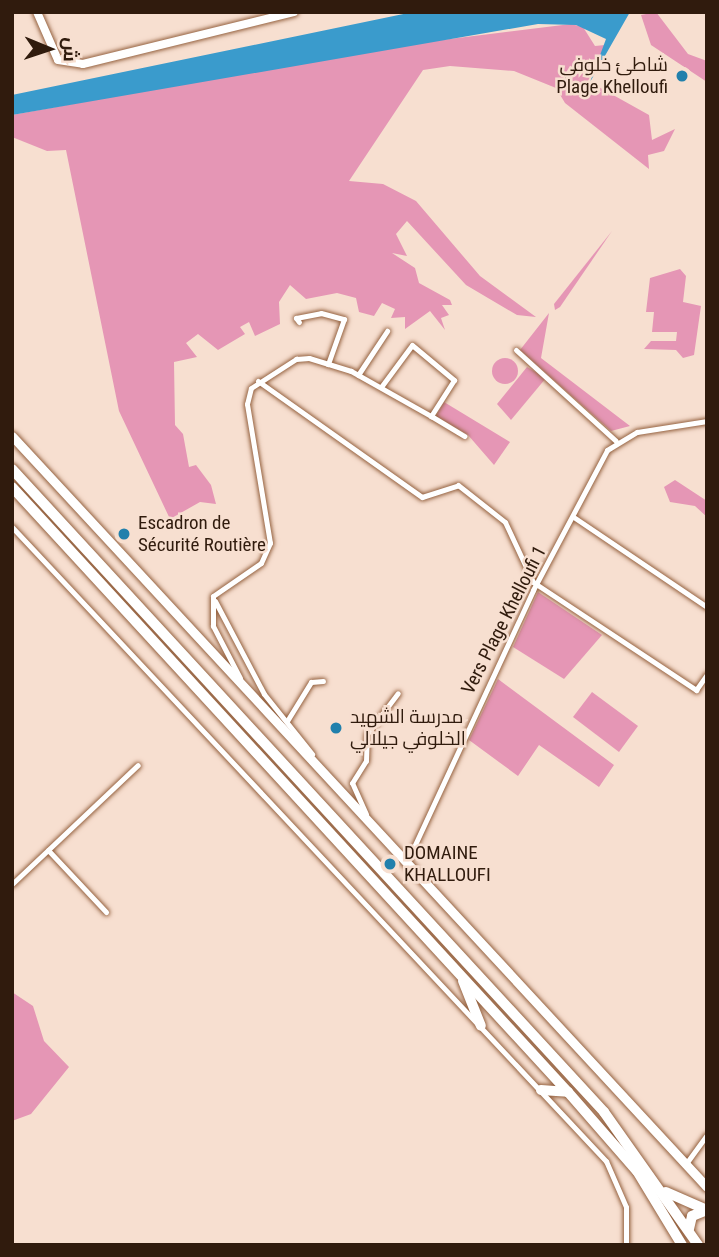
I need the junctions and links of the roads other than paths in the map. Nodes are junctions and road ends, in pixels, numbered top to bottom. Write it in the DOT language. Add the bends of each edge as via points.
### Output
graph roads {
  1 [pos="37,12"];
  2 [pos="294,12"];
  3 [pos="299,322"];
  4 [pos="387,331"];
  5 [pos="516,350"];
  6 [pos="328,364"];
  7 [pos="358,374"];
  8 [pos="258,381"];
  9 [pos="381,387"];
  10 [pos="431,416"];
  11 [pos="707,421"];
  12 [pos="12,436"];
  13 [pos="464,436"];
  14 [pos="615,440"];
  15 [pos="12,470"];
  16 [pos="12,487"];
  17 [pos="575,518"];
  18 [pos="12,527"];
  19 [pos="536,584"];
  20 [pos="213,596"];
  21 [pos="707,607"];
  22 [pos="229,658"];
  23 [pos="246,665"];
  24 [pos="707,674"];
  25 [pos="323,681"];
  26 [pos="398,693"];
  27 [pos="251,696"];
  28 [pos="287,721"];
  29 [pos="138,765"];
  30 [pos="341,793"];
  31 [pos="372,827"];
  32 [pos="48,850"];
  33 [pos="406,864"];
  34 [pos="12,884"];
  35 [pos="106,912"];
  36 [pos="458,971"];
  37 [pos="481,1026"];
  38 [pos="541,1090"];
  39 [pos="568,1092"];
  40 [pos="707,1135"];
  41 [pos="685,1166"];
  42 [pos="707,1188"];
  43 [pos="663,1190"];
  44 [pos="707,1210"];
  45 [pos="689,1229"];
  46 [pos="626,1245"];
  47 [pos="682,1245"];
  48 [pos="698,1245"];
  1 -- 2 [label="street" via="58,60 83,64"];
  3 -- 6 [label="street" via="296,318 321,313 344,318"];
  4 -- 7 [label="street"];
  5 -- 14 [label="street"];
  6 -- 7 [label="street"];
  6 -- 8 [label="street" via="300,358"];
  7 -- 9 [label="street"];
  8 -- 19 [label="street" via="422,497 455,484 492,510"];
  8 -- 20 [label="street" via="247,404 270,543 261,564"];
  9 -- 10 [label="street"];
  9 -- 10 [label="street" via="412,345 454,380"];
  10 -- 13 [label="street"];
  11 -- 14 [label="street"];
  12 -- 27 [label="main road"];
  14 -- 17 [label="street, Vers Plage Khelloufi 1"];
  15 -- 43 [label="highway" via="491,985 604,1112"];
  16 -- 36 [label="highway"];
  17 -- 19 [label="street, Vers Plage Khelloufi 1"];
  17 -- 21 [label="street"];
  18 -- 37 [label="street"];
  19 -- 24 [label="street" via="696,690"];
  19 -- 33 [label="street, Vers Plage Khelloufi 1"];
  20 -- 22 [label="street" via="213,626"];
  20 -- 23 [label="street"];
  22 -- 23 [label="street"];
  22 -- 27 [label="street"];
  23 -- 28 [label="street"];
  25 -- 28 [label="street" via="311,682"];
  26 -- 31 [label="street" via="367,734 366,761 352,783"];
  27 -- 30 [label="main road"];
  28 -- 30 [label="street"];
  29 -- 32 [label="street"];
  30 -- 31 [label="main road"];
  31 -- 33 [label="main road"];
  32 -- 34 [label="street"];
  32 -- 35 [label="street"];
  33 -- 41 [label="main road"];
  36 -- 37 [label="highway"];
  36 -- 39 [label="highway"];
  37 -- 38 [label="street"];
  38 -- 39 [label="highway"];
  38 -- 46 [label="street" via="606,1161 618,1184"];
  39 -- 47 [label="highway" via="637,1171"];
  40 -- 41 [label="street"];
  41 -- 42 [label="main road"];
  43 -- 44 [label="highway"];
  43 -- 45 [label="highway"];
  44 -- 45 [label="highway" via="692,1216"];
  45 -- 48 [label="highway"];
}
